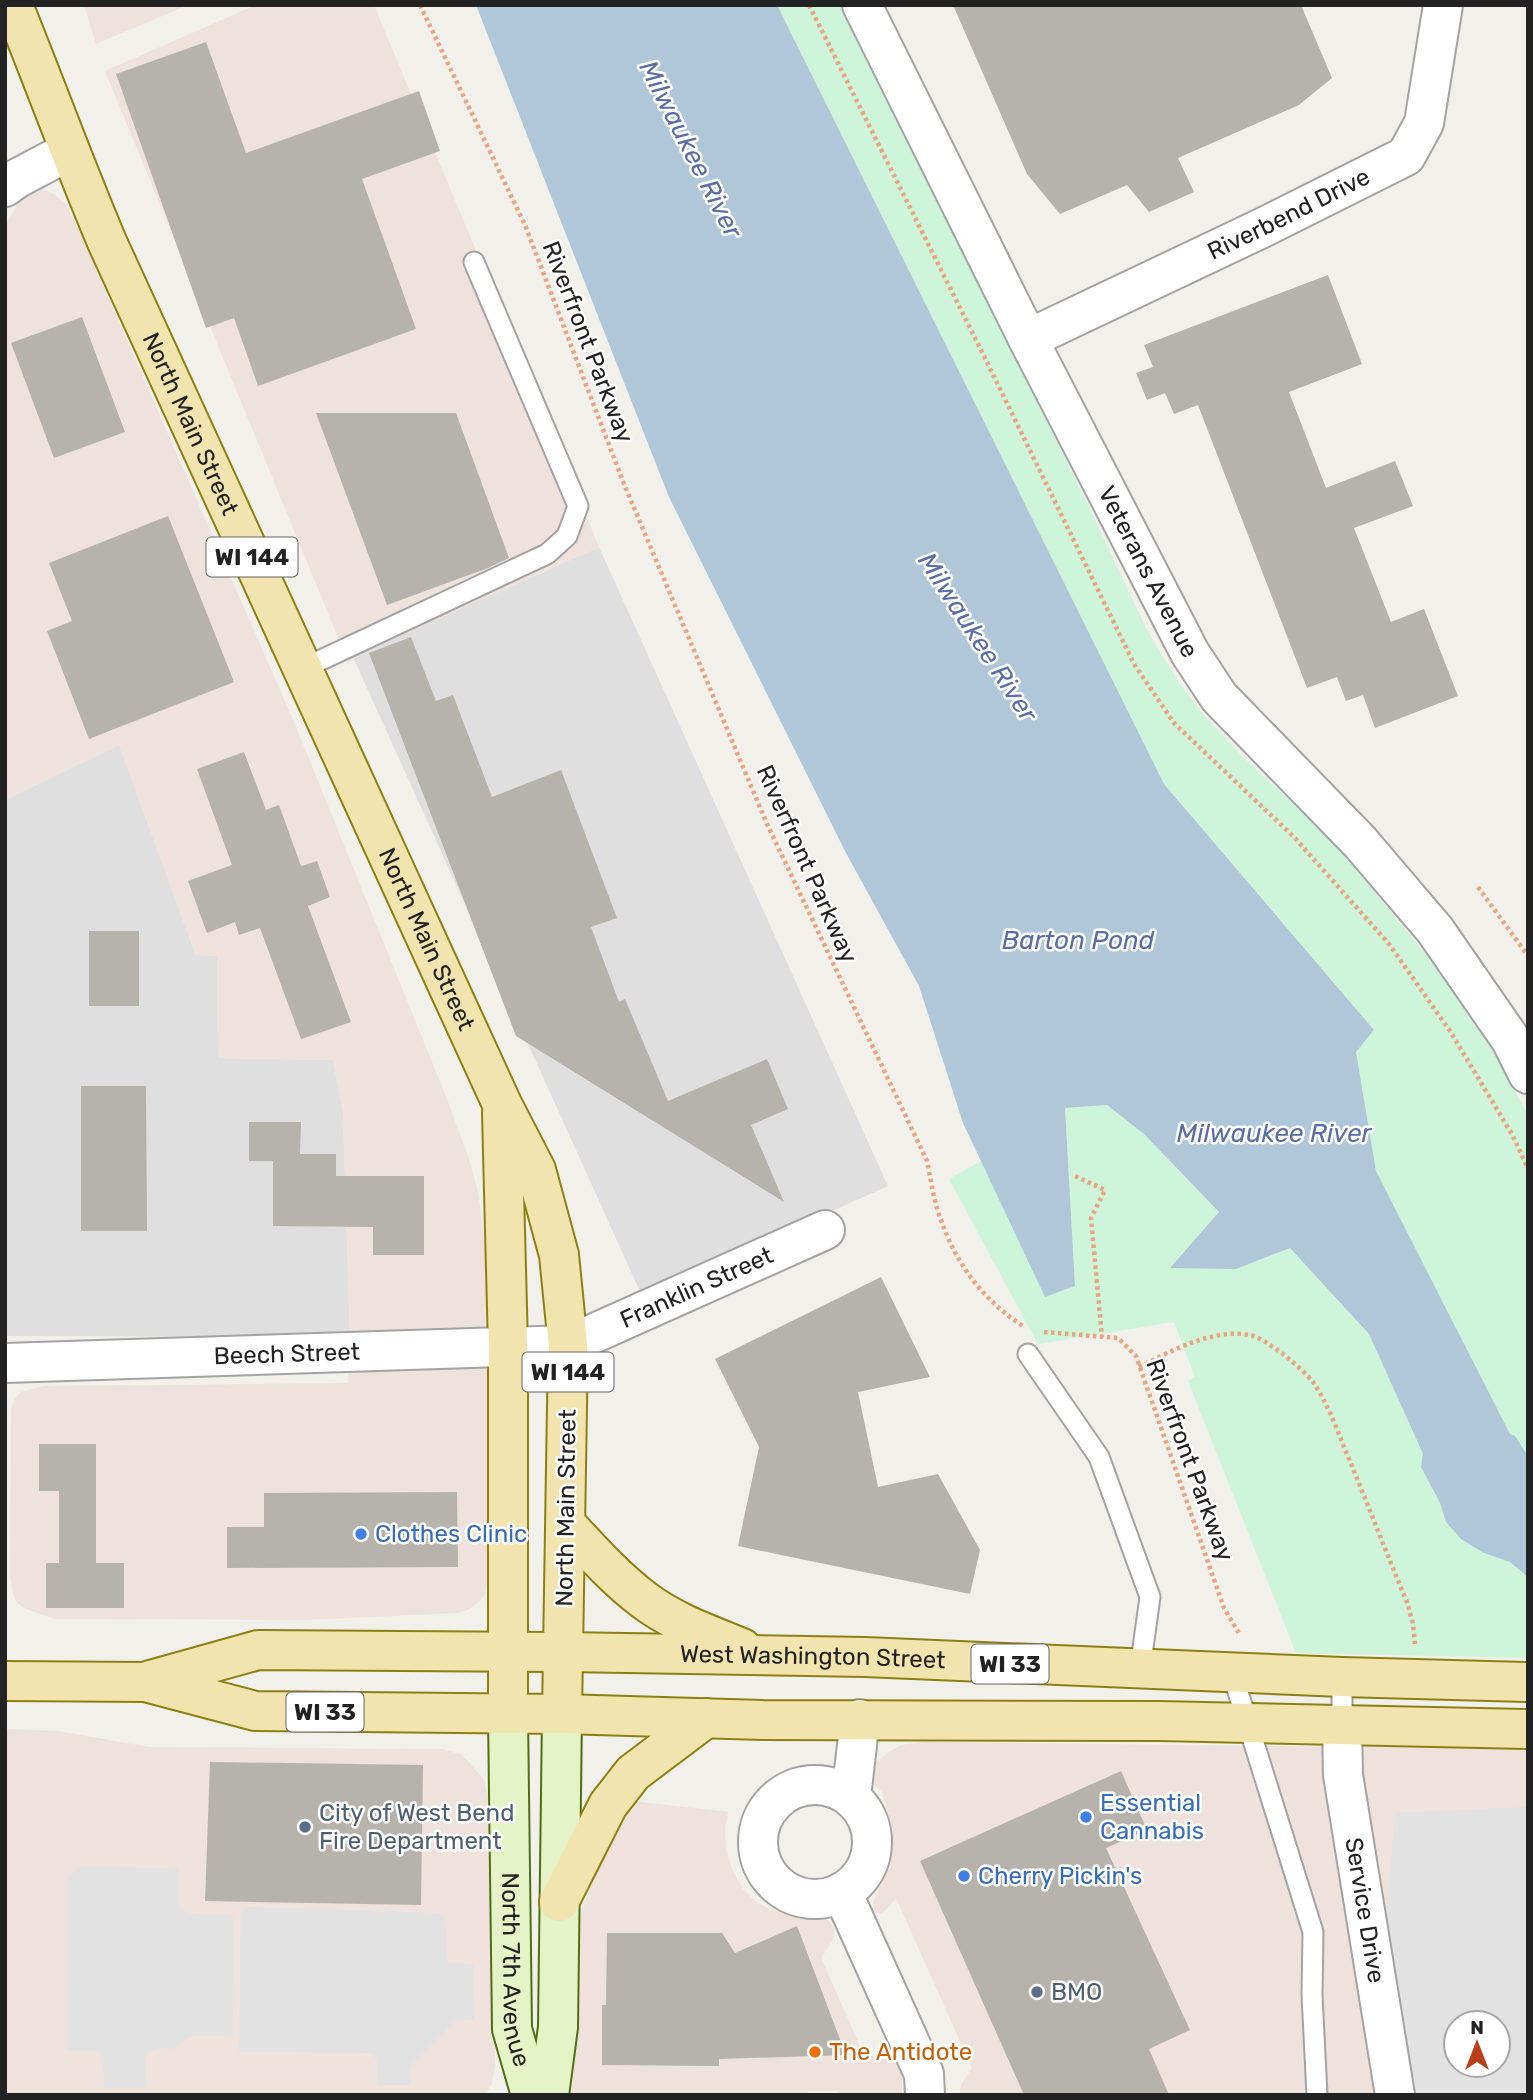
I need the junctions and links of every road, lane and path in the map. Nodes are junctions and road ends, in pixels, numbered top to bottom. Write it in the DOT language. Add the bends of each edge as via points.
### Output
graph roads {
  1 [pos="13,5"];
  2 [pos="420,5"];
  3 [pos="809,5"];
  4 [pos="862,5"];
  5 [pos="1443,5"];
  6 [pos="69,151"];
  7 [pos="5,187"];
  8 [pos="474,262"];
  9 [pos="1028,339"];
  10 [pos="304,668"];
  11 [pos="1478,887"];
  12 [pos="1528,956"];
  13 [pos="1528,1074"];
  14 [pos="502,1104"];
  15 [pos="1528,1170"];
  16 [pos="1075,1175"];
  17 [pos="825,1230"];
  18 [pos="1030,1330"];
  19 [pos="1042,1331"];
  20 [pos="1102,1337"];
  21 [pos="568,1345"];
  22 [pos="508,1347"];
  23 [pos="1028,1354"];
  24 [pos="5,1363"];
  25 [pos="1139,1367"];
  26 [pos="566,1524"];
  27 [pos="1416,1649"];
  28 [pos="507,1651"];
  29 [pos="564,1652"];
  30 [pos="763,1656"];
  31 [pos="1238,1656"];
  32 [pos="1140,1669"];
  33 [pos="1342,1677"];
  34 [pos="5,1681"];
  35 [pos="145,1682"];
  36 [pos="1528,1682"];
  37 [pos="508,1714"];
  38 [pos="562,1714"];
  39 [pos="706,1718"];
  40 [pos="860,1719"];
  41 [pos="1248,1724"];
  42 [pos="1342,1725"];
  43 [pos="1528,1729"];
  44 [pos="851,1797"];
  45 [pos="842,1892"];
  46 [pos="559,1902"];
  47 [pos="531,2095"];
  48 [pos="549,2095"];
  49 [pos="925,2095"];
  50 [pos="1317,2095"];
  51 [pos="1395,2095"];
  1 -- 6 [label="main road, North Main Street / WI 144"];
  2 -- 18 [label="path, Riverfront Parkway" via="525,225 624,484 767,824 927,1161 940,1220 965,1272 1002,1312"];
  3 -- 15 [label="path" via="1134,664 1174,723 1294,836 1389,944 1450,1031 1513,1136"];
  4 -- 9 [label="street, Veterans Avenue"];
  5 -- 9 [label="street, Riverbend Drive" via="1424,123 1406,156"];
  6 -- 7 [label="street"];
  6 -- 10 [label="main road, North Main Street / WI 144"];
  8 -- 10 [label="lane" via="578,506 567,536 547,554"];
  9 -- 13 [label="street, Veterans Avenue" via="1190,653 1219,696 1360,842 1435,930 1511,1040"];
  10 -- 14 [label="main road, North Main Street / WI 144"];
  11 -- 12 [label="path"];
  14 -- 21 [label="main road, North Main Street / WI 144" via="536,1170 559,1255"];
  14 -- 22 [label="main road, North Main Street / WI 144"];
  16 -- 20 [label="path" via="1105,1190 1091,1218"];
  17 -- 21 [label="street, Franklin Street"];
  19 -- 20 [label="path, Riverfront Parkway"];
  20 -- 25 [label="path, Riverfront Parkway" via="1118,1338 1136,1356"];
  21 -- 22 [label="street, Beech Street"];
  21 -- 26 [label="main road, North Main Street / WI 144"];
  22 -- 24 [label="street, Beech Street"];
  22 -- 28 [label="main road, North Main Street / WI 144"];
  23 -- 32 [label="lane" via="1099,1457 1150,1597"];
  25 -- 27 [label="path" via="1182,1345 1211,1337 1252,1335 1290,1359 1312,1381 1332,1417 1407,1602"];
  25 -- 31 [label="path, Riverfront Parkway"];
  26 -- 29 [label="main road, North Main Street / WI 144"];
  26 -- 30 [label="main road" via="604,1566 645,1601 690,1627"];
  28 -- 29 [label="main road, West Washington Street / WI 33"];
  28 -- 35 [label="main road, West Washington Street / WI 33" via="258,1650"];
  28 -- 37 [label="main road, North Main Street"];
  29 -- 30 [label="main road, West Washington Street / WI 33"];
  29 -- 38 [label="main road, North Main Street / WI 144"];
  30 -- 32 [label="main road, West Washington Street / WI 33"];
  31 -- 32 [label="main road, West Washington Street / WI 33"];
  31 -- 33 [label="main road, West Washington Street / WI 33"];
  31 -- 41 [label="lane"];
  33 -- 36 [label="main road, West Washington Street / WI 33"];
  33 -- 42 [label="lane"];
  34 -- 35 [label="main road, West Washington Street / WI 33"];
  35 -- 37 [label="main road, West Washington Street / WI 33" via="255,1711"];
  37 -- 38 [label="main road, West Washington Street / WI 33"];
  37 -- 47 [label="main road, North 7th Avenue" via="512,2029"];
  38 -- 39 [label="main road, West Washington Street / WI 33"];
  38 -- 46 [label="main road, North 7th Avenue"];
  39 -- 40 [label="main road, West Washington Street / WI 33"];
  39 -- 46 [label="main road" via="633,1773 608,1805"];
  40 -- 41 [label="main road, West Washington Street / WI 33"];
  40 -- 44 [label="street"];
  41 -- 42 [label="main road, West Washington Street / WI 33"];
  41 -- 50 [label="lane" via="1313,1932"];
  42 -- 43 [label="main road, West Washington Street / WI 33"];
  42 -- 51 [label="street, Service Drive" via="1343,1775"];
  44 -- 45 [label="street" via="867,1820 871,1853 856,1882"];
  44 -- 45 [label="street" via="816,1785 789,1792 768,1810 758,1846 762,1865 788,1892 805,1898"];
  45 -- 49 [label="street" via="924,2074"];
  46 -- 48 [label="main road, North 7th Avenue" via="558,2027"];
}
